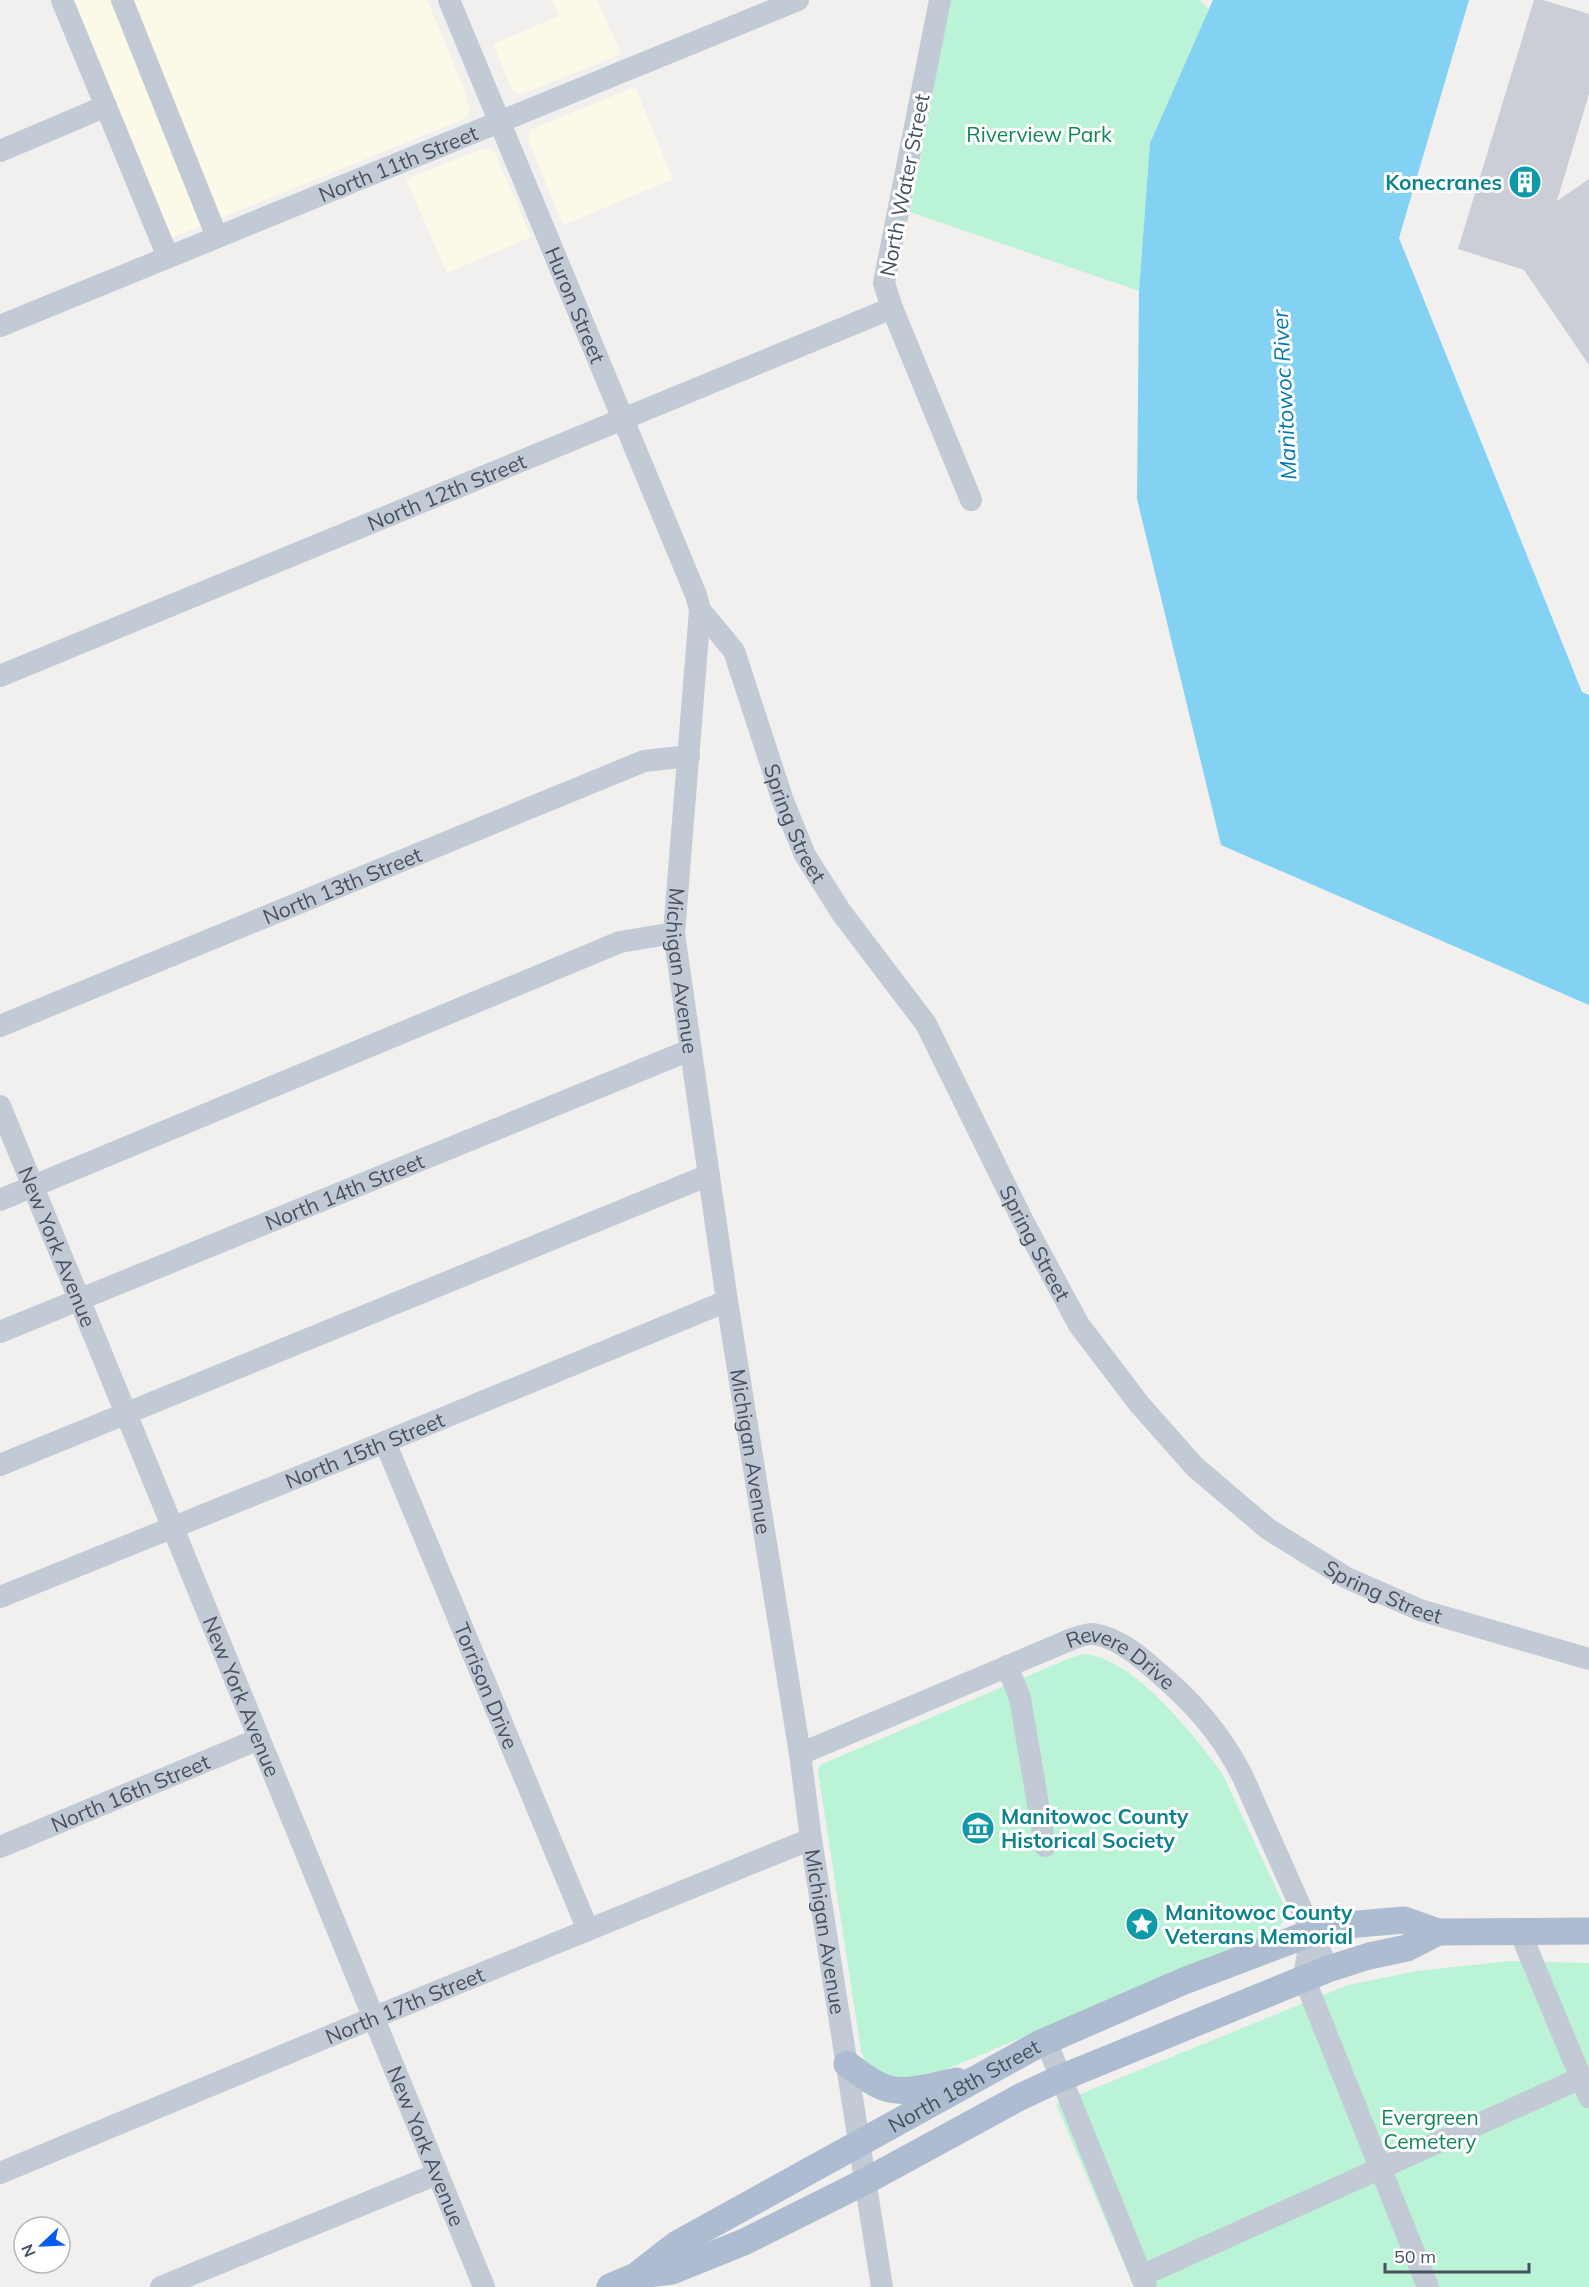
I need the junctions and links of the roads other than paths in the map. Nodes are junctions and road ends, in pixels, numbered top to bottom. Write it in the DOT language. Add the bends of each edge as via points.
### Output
graph roads {
  1 [pos="62,0"];
  2 [pos="122,0"];
  3 [pos="449,0"];
  4 [pos="798,0"];
  5 [pos="940,0"];
  6 [pos="106,106"];
  7 [pos="501,122"];
  8 [pos="0,151"];
  9 [pos="218,237"];
  10 [pos="168,257"];
  11 [pos="892,308"];
  12 [pos="0,326"];
  13 [pos="623,420"];
  14 [pos="971,500"];
  15 [pos="700,610"];
  16 [pos="0,676"];
  17 [pos="689,756"];
  18 [pos="674,933"];
  19 [pos="0,1026"];
  20 [pos="690,1050"];
  21 [pos="0,1106"];
  22 [pos="709,1175"];
  23 [pos="33,1187"];
  24 [pos="0,1200"];
  25 [pos="79,1300"];
  26 [pos="727,1301"];
  27 [pos="0,1332"];
  28 [pos="125,1413"];
  29 [pos="386,1442"];
  30 [pos="0,1465"];
  31 [pos="172,1528"];
  32 [pos="0,1598"];
  33 [pos="1589,1659"];
  34 [pos="1006,1666"];
  35 [pos="259,1739"];
  36 [pos="800,1754"];
  37 [pos="812,1839"];
  38 [pos="1045,1846"];
  39 [pos="0,1847"];
  40 [pos="588,1930"];
  41 [pos="1589,1931"];
  42 [pos="1438,1932"];
  43 [pos="1520,1932"];
  44 [pos="1311,1933"];
  45 [pos="1316,1973"];
  46 [pos="374,2017"];
  47 [pos="1046,2041"];
  48 [pos="848,2064"];
  49 [pos="981,2077"];
  50 [pos="1061,2078"];
  51 [pos="1585,2088"];
  52 [pos="860,2143"];
  53 [pos="1380,2170"];
  54 [pos="0,2173"];
  55 [pos="437,2174"];
  56 [pos="866,2181"];
  57 [pos="636,2276"];
  58 [pos="1143,2282"];
  59 [pos="161,2287"];
  60 [pos="484,2287"];
  61 [pos="610,2287"];
  62 [pos="882,2287"];
  63 [pos="1428,2287"];
  1 -- 6 [label="street"];
  2 -- 9 [label="street"];
  3 -- 7 [label="street, Huron Street"];
  4 -- 7 [label="street, North 11th Street"];
  5 -- 11 [label="street, North Water Street" via="884,283"];
  6 -- 8 [label="street"];
  6 -- 10 [label="street"];
  7 -- 9 [label="street, North 11th Street"];
  7 -- 13 [label="street, Huron Street"];
  9 -- 10 [label="street, North 11th Street"];
  10 -- 12 [label="street, North 11th Street"];
  11 -- 13 [label="street, North 12th Street"];
  11 -- 14 [label="street, North Water Street"];
  13 -- 15 [label="street, Huron Street"];
  13 -- 16 [label="street, North 12th Street"];
  15 -- 17 [label="street, Michigan Avenue"];
  15 -- 33 [label="street, Spring Street" via="734,651 783,801 805,855 841,912 926,1024 1079,1325 1140,1405 1195,1467 1268,1529 1347,1578 1420,1610"];
  17 -- 18 [label="street, Michigan Avenue"];
  17 -- 19 [label="street, North 13th Street" via="644,761"];
  18 -- 20 [label="street, Michigan Avenue"];
  18 -- 23 [label="street" via="620,942"];
  20 -- 22 [label="street, Michigan Avenue"];
  20 -- 25 [label="street, North 14th Street"];
  21 -- 23 [label="street, New York Avenue"];
  22 -- 26 [label="street, Michigan Avenue"];
  22 -- 28 [label="street"];
  23 -- 24 [label="street"];
  23 -- 25 [label="street, New York Avenue"];
  25 -- 27 [label="street, North 14th Street"];
  25 -- 28 [label="street, New York Avenue"];
  26 -- 29 [label="street, North 15th Street"];
  26 -- 36 [label="street, Michigan Avenue"];
  28 -- 30 [label="street"];
  28 -- 31 [label="street, New York Avenue"];
  29 -- 31 [label="street, North 15th Street"];
  29 -- 40 [label="street, Torrison Drive"];
  31 -- 32 [label="street, North 15th Street"];
  31 -- 35 [label="street, New York Avenue"];
  34 -- 36 [label="street, Revere Drive"];
  34 -- 38 [label="street" via="1020,1698"];
  34 -- 44 [label="street, Revere Drive" via="1093,1634 1131,1649 1184,1694 1230,1750"];
  35 -- 39 [label="street, North 16th Street"];
  35 -- 46 [label="street, New York Avenue"];
  36 -- 37 [label="street, Michigan Avenue"];
  37 -- 40 [label="street, North 17th Street"];
  37 -- 48 [label="street, Michigan Avenue"];
  40 -- 46 [label="street, North 17th Street"];
  41 -- 43 [label="main road"];
  42 -- 43 [label="main road"];
  42 -- 44 [label="main road" via="1404,1920"];
  42 -- 45 [label="main road" via="1407,1948"];
  43 -- 51 [label="street"];
  44 -- 45 [label="street, Revere Drive"];
  44 -- 47 [label="main road, North 18th Street" via="1184,1981"];
  45 -- 50 [label="main road, North 18th Street"];
  45 -- 53 [label="street, Revere Drive"];
  46 -- 54 [label="street, North 17th Street"];
  46 -- 55 [label="street, New York Avenue"];
  47 -- 49 [label="main road, North 18th Street"];
  47 -- 50 [label="street"];
  48 -- 49 [label="main road" via="881,2087 897,2091"];
  48 -- 52 [label="street, Michigan Avenue"];
  49 -- 52 [label="main road, North 18th Street"];
  50 -- 56 [label="main road, North 18th Street"];
  50 -- 58 [label="street"];
  51 -- 53 [label="street"];
  52 -- 56 [label="street, Michigan Avenue"];
  52 -- 57 [label="main road, North 18th Street" via="677,2244"];
  53 -- 58 [label="street"];
  53 -- 63 [label="street, Revere Drive"];
  55 -- 59 [label="street"];
  55 -- 60 [label="street, New York Avenue"];
  56 -- 57 [label="main road, North 18th Street" via="744,2242 672,2271"];
  56 -- 62 [label="street, Michigan Avenue"];
  57 -- 61 [label="main road, North 18th Street"];
}
